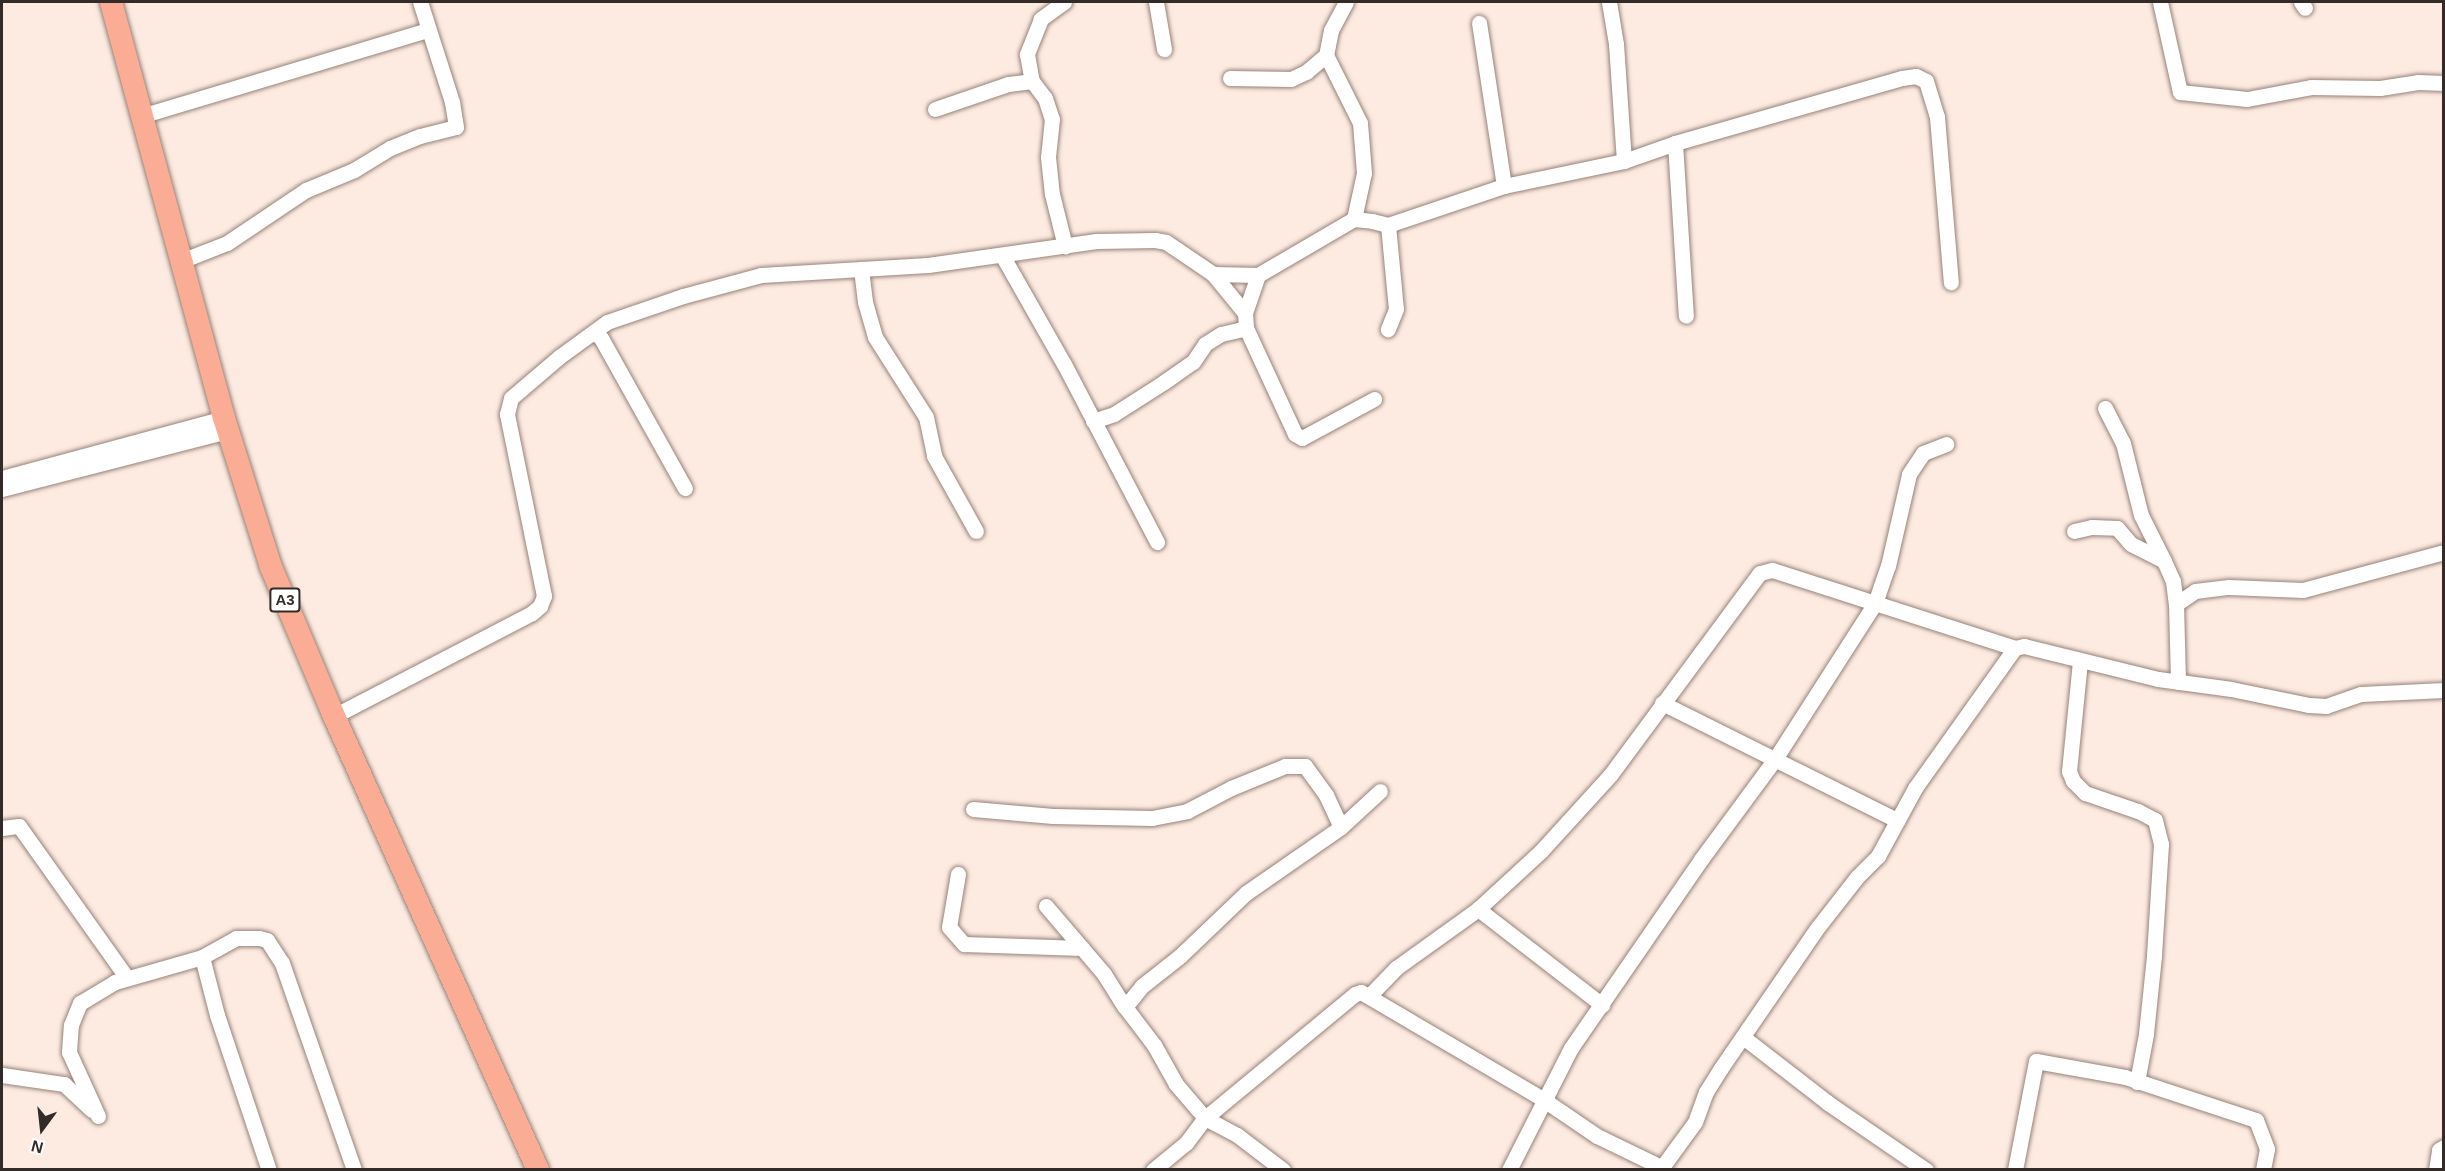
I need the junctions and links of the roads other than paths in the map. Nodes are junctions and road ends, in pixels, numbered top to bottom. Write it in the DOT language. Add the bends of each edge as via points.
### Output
graph roads {
  1 [pos="111,2"];
  2 [pos="420,2"];
  3 [pos="1064,2"];
  4 [pos="1156,2"];
  5 [pos="1346,2"];
  6 [pos="1609,2"];
  7 [pos="2160,2"];
  8 [pos="1479,23"];
  9 [pos="427,30"];
  10 [pos="1164,49"];
  11 [pos="1326,55"];
  12 [pos="1230,78"];
  13 [pos="1032,81"];
  14 [pos="2444,82"];
  15 [pos="935,110"];
  16 [pos="141,116"];
  17 [pos="1675,143"];
  18 [pos="1624,161"];
  19 [pos="1504,186"];
  20 [pos="1354,219"];
  21 [pos="1388,225"];
  22 [pos="1065,246"];
  23 [pos="1002,255"];
  24 [pos="181,261"];
  25 [pos="861,269"];
  26 [pos="1213,274"];
  27 [pos="1258,275"];
  28 [pos="1951,282"];
  29 [pos="1686,316"];
  30 [pos="1245,321"];
  31 [pos="1388,329"];
  32 [pos="594,332"];
  33 [pos="1374,399"];
  34 [pos="2105,408"];
  35 [pos="1093,421"];
  36 [pos="226,425"];
  37 [pos="1946,444"];
  38 [pos="2,478"];
  39 [pos="685,488"];
  40 [pos="2,489"];
  41 [pos="2141,515"];
  42 [pos="2117,528"];
  43 [pos="976,531"];
  44 [pos="2074,531"];
  45 [pos="1157,542"];
  46 [pos="2444,552"];
  47 [pos="2164,561"];
  48 [pos="1875,603"];
  49 [pos="2176,604"];
  50 [pos="2015,648"];
  51 [pos="2080,661"];
  52 [pos="2178,682"];
  53 [pos="2444,690"];
  54 [pos="1662,703"];
  55 [pos="334,716"];
  56 [pos="1775,759"];
  57 [pos="1380,791"];
  58 [pos="973,809"];
  59 [pos="1897,820"];
  60 [pos="1341,827"];
  61 [pos="2,828"];
  62 [pos="958,874"];
  63 [pos="1046,906"];
  64 [pos="1478,909"];
  65 [pos="1082,948"];
  66 [pos="202,957"];
  67 [pos="127,978"];
  68 [pos="1369,996"];
  69 [pos="1602,1005"];
  70 [pos="1125,1007"];
  71 [pos="1743,1037"];
  72 [pos="2,1075"];
  73 [pos="2137,1082"];
  74 [pos="1544,1100"];
  75 [pos="1205,1118"];
  76 [pos="2444,1147"];
  77 [pos="1660,1168"];
  78 [pos="269,1170"];
  79 [pos="354,1170"];
  80 [pos="538,1170"];
  81 [pos="1153,1170"];
  82 [pos="1283,1170"];
  83 [pos="1509,1170"];
  84 [pos="1926,1170"];
  85 [pos="2015,1170"];
  86 [pos="2263,1170"];
  87 [pos="2436,1170"];
  1 -- 16 [label="highway, A3"];
  2 -- 9 [label="street"];
  3 -- 13 [label="street" via="1041,19 1033,34 1027,54"];
  4 -- 10 [label="street"];
  5 -- 11 [label="street" via="1331,30"];
  6 -- 18 [label="street" via="1616,44"];
  7 -- 14 [label="street" via="2180,92 2247,99 2312,87 2380,88"];
  8 -- 19 [label="street"];
  9 -- 16 [label="street"];
  9 -- 24 [label="street" via="452,102 456,128 390,148 354,170 306,190 228,243"];
  11 -- 12 [label="street" via="1291,79"];
  11 -- 20 [label="street" via="1360,123 1364,172"];
  13 -- 15 [label="street" via="1008,84"];
  13 -- 22 [label="street" via="1045,98 1052,119 1048,157 1052,194"];
  16 -- 24 [label="highway, A3"];
  17 -- 18 [label="street"];
  17 -- 28 [label="street" via="1902,78 1916,76 1926,81 1936,117"];
  17 -- 29 [label="street"];
  18 -- 19 [label="street"];
  19 -- 21 [label="street"];
  20 -- 21 [label="street"];
  20 -- 27 [label="street"];
  21 -- 31 [label="street" via="1396,309"];
  22 -- 23 [label="street"];
  22 -- 26 [label="street" via="1166,242"];
  23 -- 25 [label="street"];
  23 -- 35 [label="street"];
  24 -- 36 [label="highway, A3"];
  25 -- 32 [label="street" via="761,275 682,296 608,322"];
  25 -- 43 [label="street" via="875,337 926,417 934,456"];
  26 -- 27 [label="street"];
  26 -- 30 [label="street"];
  27 -- 30 [label="street"];
  30 -- 33 [label="street" via="1295,434 1302,438"];
  30 -- 35 [label="street" via="1205,344 1193,362 1164,382 1114,414"];
  32 -- 39 [label="street" via="601,338"];
  32 -- 55 [label="street" via="559,357 508,404 544,596 540,606"];
  34 -- 41 [label="street" via="2123,443"];
  35 -- 45 [label="street"];
  36 -- 38 [label="street"];
  36 -- 40 [label="street"];
  36 -- 55 [label="highway, A3" via="272,567"];
  37 -- 48 [label="street" via="1923,453 1909,474 1888,566"];
  41 -- 42 [label="street"];
  41 -- 47 [label="street"];
  42 -- 44 [label="street"];
  42 -- 47 [label="street" via="2131,544"];
  46 -- 49 [label="street" via="2303,590 2218,588 2195,591"];
  47 -- 49 [label="street" via="2173,581"];
  48 -- 50 [label="street"];
  48 -- 54 [label="street" via="1772,570 1760,573"];
  48 -- 56 [label="street"];
  49 -- 52 [label="street"];
  50 -- 51 [label="street" via="2024,646"];
  50 -- 59 [label="street" via="1915,788"];
  51 -- 52 [label="street"];
  51 -- 73 [label="street" via="2069,771 2073,781 2085,793 2155,820 2161,844 2153,967"];
  52 -- 53 [label="street" via="2326,706 2361,694"];
  54 -- 56 [label="street"];
  54 -- 64 [label="street" via="1611,774 1541,851"];
  55 -- 80 [label="highway, A3"];
  56 -- 59 [label="street"];
  56 -- 69 [label="street"];
  57 -- 60 [label="street"];
  58 -- 60 [label="street" via="1152,818 1187,811 1285,766 1305,766 1326,795"];
  59 -- 71 [label="street" via="1878,856 1818,927"];
  60 -- 70 [label="street" via="1246,893 1142,986"];
  61 -- 67 [label="street" via="19,826"];
  62 -- 65 [label="street" via="949,927 964,944"];
  63 -- 65 [label="street"];
  64 -- 68 [label="street" via="1396,968"];
  64 -- 69 [label="street"];
  65 -- 70 [label="street"];
  66 -- 67 [label="street"];
  66 -- 78 [label="street" via="217,1015"];
  66 -- 79 [label="street" via="246,936 267,940 277,953"];
  67 -- 72 [label="street" via="91,994 80,1004 69,1032 69,1052 98,1116 64,1084"];
  68 -- 74 [label="street"];
  68 -- 75 [label="street" via="1355,994"];
  69 -- 74 [label="street" via="1571,1048"];
  70 -- 75 [label="street" via="1154,1045 1176,1084"];
  71 -- 77 [label="street" via="1706,1092 1695,1122"];
  71 -- 84 [label="street" via="1828,1103"];
  73 -- 85 [label="street" via="2036,1061"];
  73 -- 86 [label="street" via="2256,1120 2267,1149"];
  74 -- 77 [label="street" via="1597,1136"];
  74 -- 83 [label="street"];
  75 -- 81 [label="street" via="1186,1143"];
  75 -- 82 [label="street" via="1237,1135"];
  76 -- 87 [label="street" via="2439,1150"];
}
